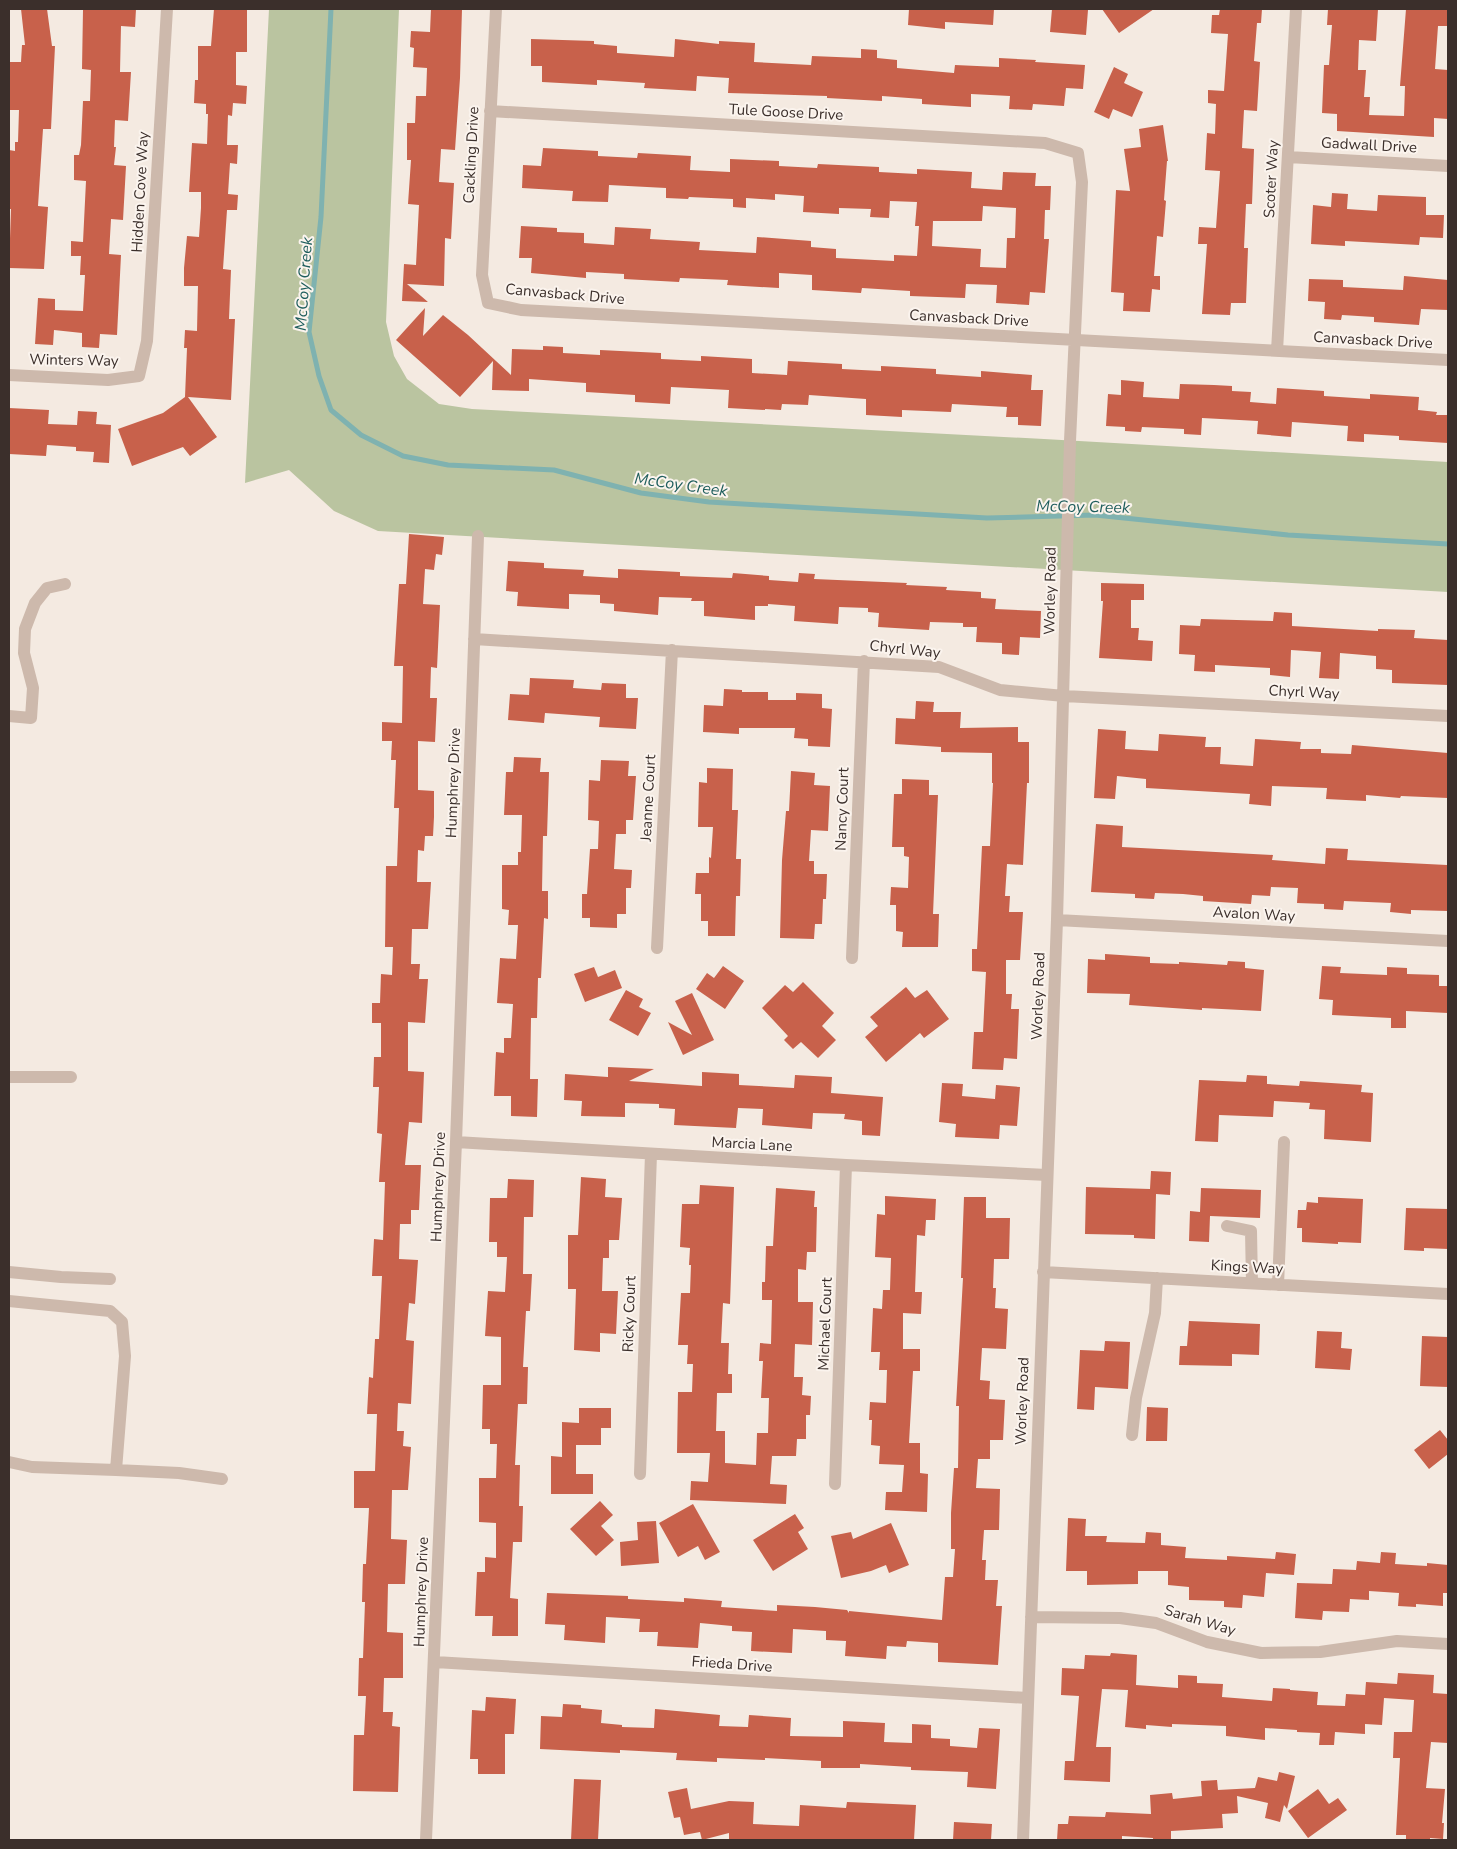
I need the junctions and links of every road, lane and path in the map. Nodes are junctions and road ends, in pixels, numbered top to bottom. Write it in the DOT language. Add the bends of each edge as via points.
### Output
graph roads {
  1 [pos="167,9"];
  2 [pos="496,9"];
  3 [pos="1296,9"];
  4 [pos="490,111"];
  5 [pos="1078,153"];
  6 [pos="1288,157"];
  7 [pos="1448,166"];
  8 [pos="488,303"];
  9 [pos="1074,341"];
  10 [pos="1277,350"];
  11 [pos="1448,360"];
  12 [pos="9,375"];
  13 [pos="139,376"];
  14 [pos="478,536"];
  15 [pos="65,584"];
  16 [pos="474,639"];
  17 [pos="672,650"];
  18 [pos="864,661"];
  19 [pos="1064,696"];
  20 [pos="9,716"];
  21 [pos="1448,716"];
  22 [pos="1057,920"];
  23 [pos="1448,941"];
  24 [pos="657,948"];
  25 [pos="852,958"];
  26 [pos="9,1076"];
  27 [pos="71,1077"];
  28 [pos="456,1142"];
  29 [pos="1284,1142"];
  30 [pos="651,1154"];
  31 [pos="846,1165"];
  32 [pos="1047,1175"];
  33 [pos="1227,1226"];
  34 [pos="9,1272"];
  35 [pos="1043,1272"];
  36 [pos="110,1278"];
  37 [pos="1157,1278"];
  38 [pos="1252,1283"];
  39 [pos="1278,1285"];
  40 [pos="1448,1294"];
  41 [pos="9,1301"];
  42 [pos="1132,1435"];
  43 [pos="9,1462"];
  44 [pos="116,1470"];
  45 [pos="640,1474"];
  46 [pos="222,1479"];
  47 [pos="836,1484"];
  48 [pos="1031,1617"];
  49 [pos="1448,1644"];
  50 [pos="434,1662"];
  51 [pos="1027,1698"];
  52 [pos="426,1840"];
  53 [pos="1023,1840"];
  1 -- 13 [label="street, Hidden Cove Way" via="147,342"];
  2 -- 4 [label="street, Cackling Drive"];
  3 -- 6 [label="street, Scoter Way"];
  4 -- 5 [label="street, Tule Goose Drive" via="1046,143"];
  4 -- 8 [label="street, Cackling Drive" via="482,275"];
  5 -- 9 [label="street, Worley Road" via="1082,182"];
  6 -- 7 [label="street, Gadwall Drive"];
  6 -- 10 [label="street, Scoter Way"];
  8 -- 9 [label="street, Canvasback Drive" via="520,310"];
  9 -- 10 [label="street, Canvasback Drive"];
  9 -- 19 [label="street, Worley Road"];
  10 -- 11 [label="street, Canvasback Drive"];
  12 -- 13 [label="street, Winters Way" via="108,380"];
  14 -- 16 [label="street, Humphrey Drive"];
  15 -- 20 [label="street" via="47,588 35,603 25,629 24,653 32,688 31,718"];
  16 -- 17 [label="street, Chyrl Way"];
  16 -- 28 [label="street, Humphrey Drive"];
  17 -- 18 [label="street, Chyrl Way"];
  17 -- 24 [label="street, Jeanne Court"];
  18 -- 19 [label="street, Chyrl Way" via="939,667 1000,690"];
  18 -- 25 [label="street, Nancy Court"];
  19 -- 21 [label="street, Chyrl Way"];
  19 -- 22 [label="street, Worley Road"];
  22 -- 23 [label="street, Avalon Way"];
  22 -- 32 [label="street, Worley Road"];
  26 -- 27 [label="street"];
  28 -- 30 [label="street, Marcia Lane"];
  28 -- 50 [label="street, Humphrey Drive"];
  29 -- 39 [label="street"];
  30 -- 31 [label="street, Marcia Lane"];
  30 -- 45 [label="street, Ricky Court"];
  31 -- 32 [label="street, Marcia Lane"];
  31 -- 47 [label="street, Michael Court"];
  32 -- 35 [label="street, Worley Road"];
  33 -- 38 [label="street" via="1251,1231"];
  34 -- 36 [label="street"];
  35 -- 37 [label="street, Kings Way"];
  35 -- 48 [label="street, Worley Road"];
  37 -- 38 [label="street, Kings Way"];
  37 -- 42 [label="street" via="1155,1313 1136,1398"];
  38 -- 39 [label="street, Kings Way"];
  39 -- 40 [label="street, Kings Way"];
  41 -- 44 [label="street" via="110,1311 122,1322 125,1356"];
  43 -- 44 [label="street" via="32,1467"];
  44 -- 46 [label="street"];
  48 -- 49 [label="street, Sarah Way" via="1120,1618 1156,1623 1207,1642 1261,1653 1320,1652 1397,1641"];
  48 -- 51 [label="street, Worley Road"];
  50 -- 51 [label="street, Frieda Drive"];
  50 -- 52 [label="street, Humphrey Drive"];
  51 -- 53 [label="street, Worley Road"];
}
